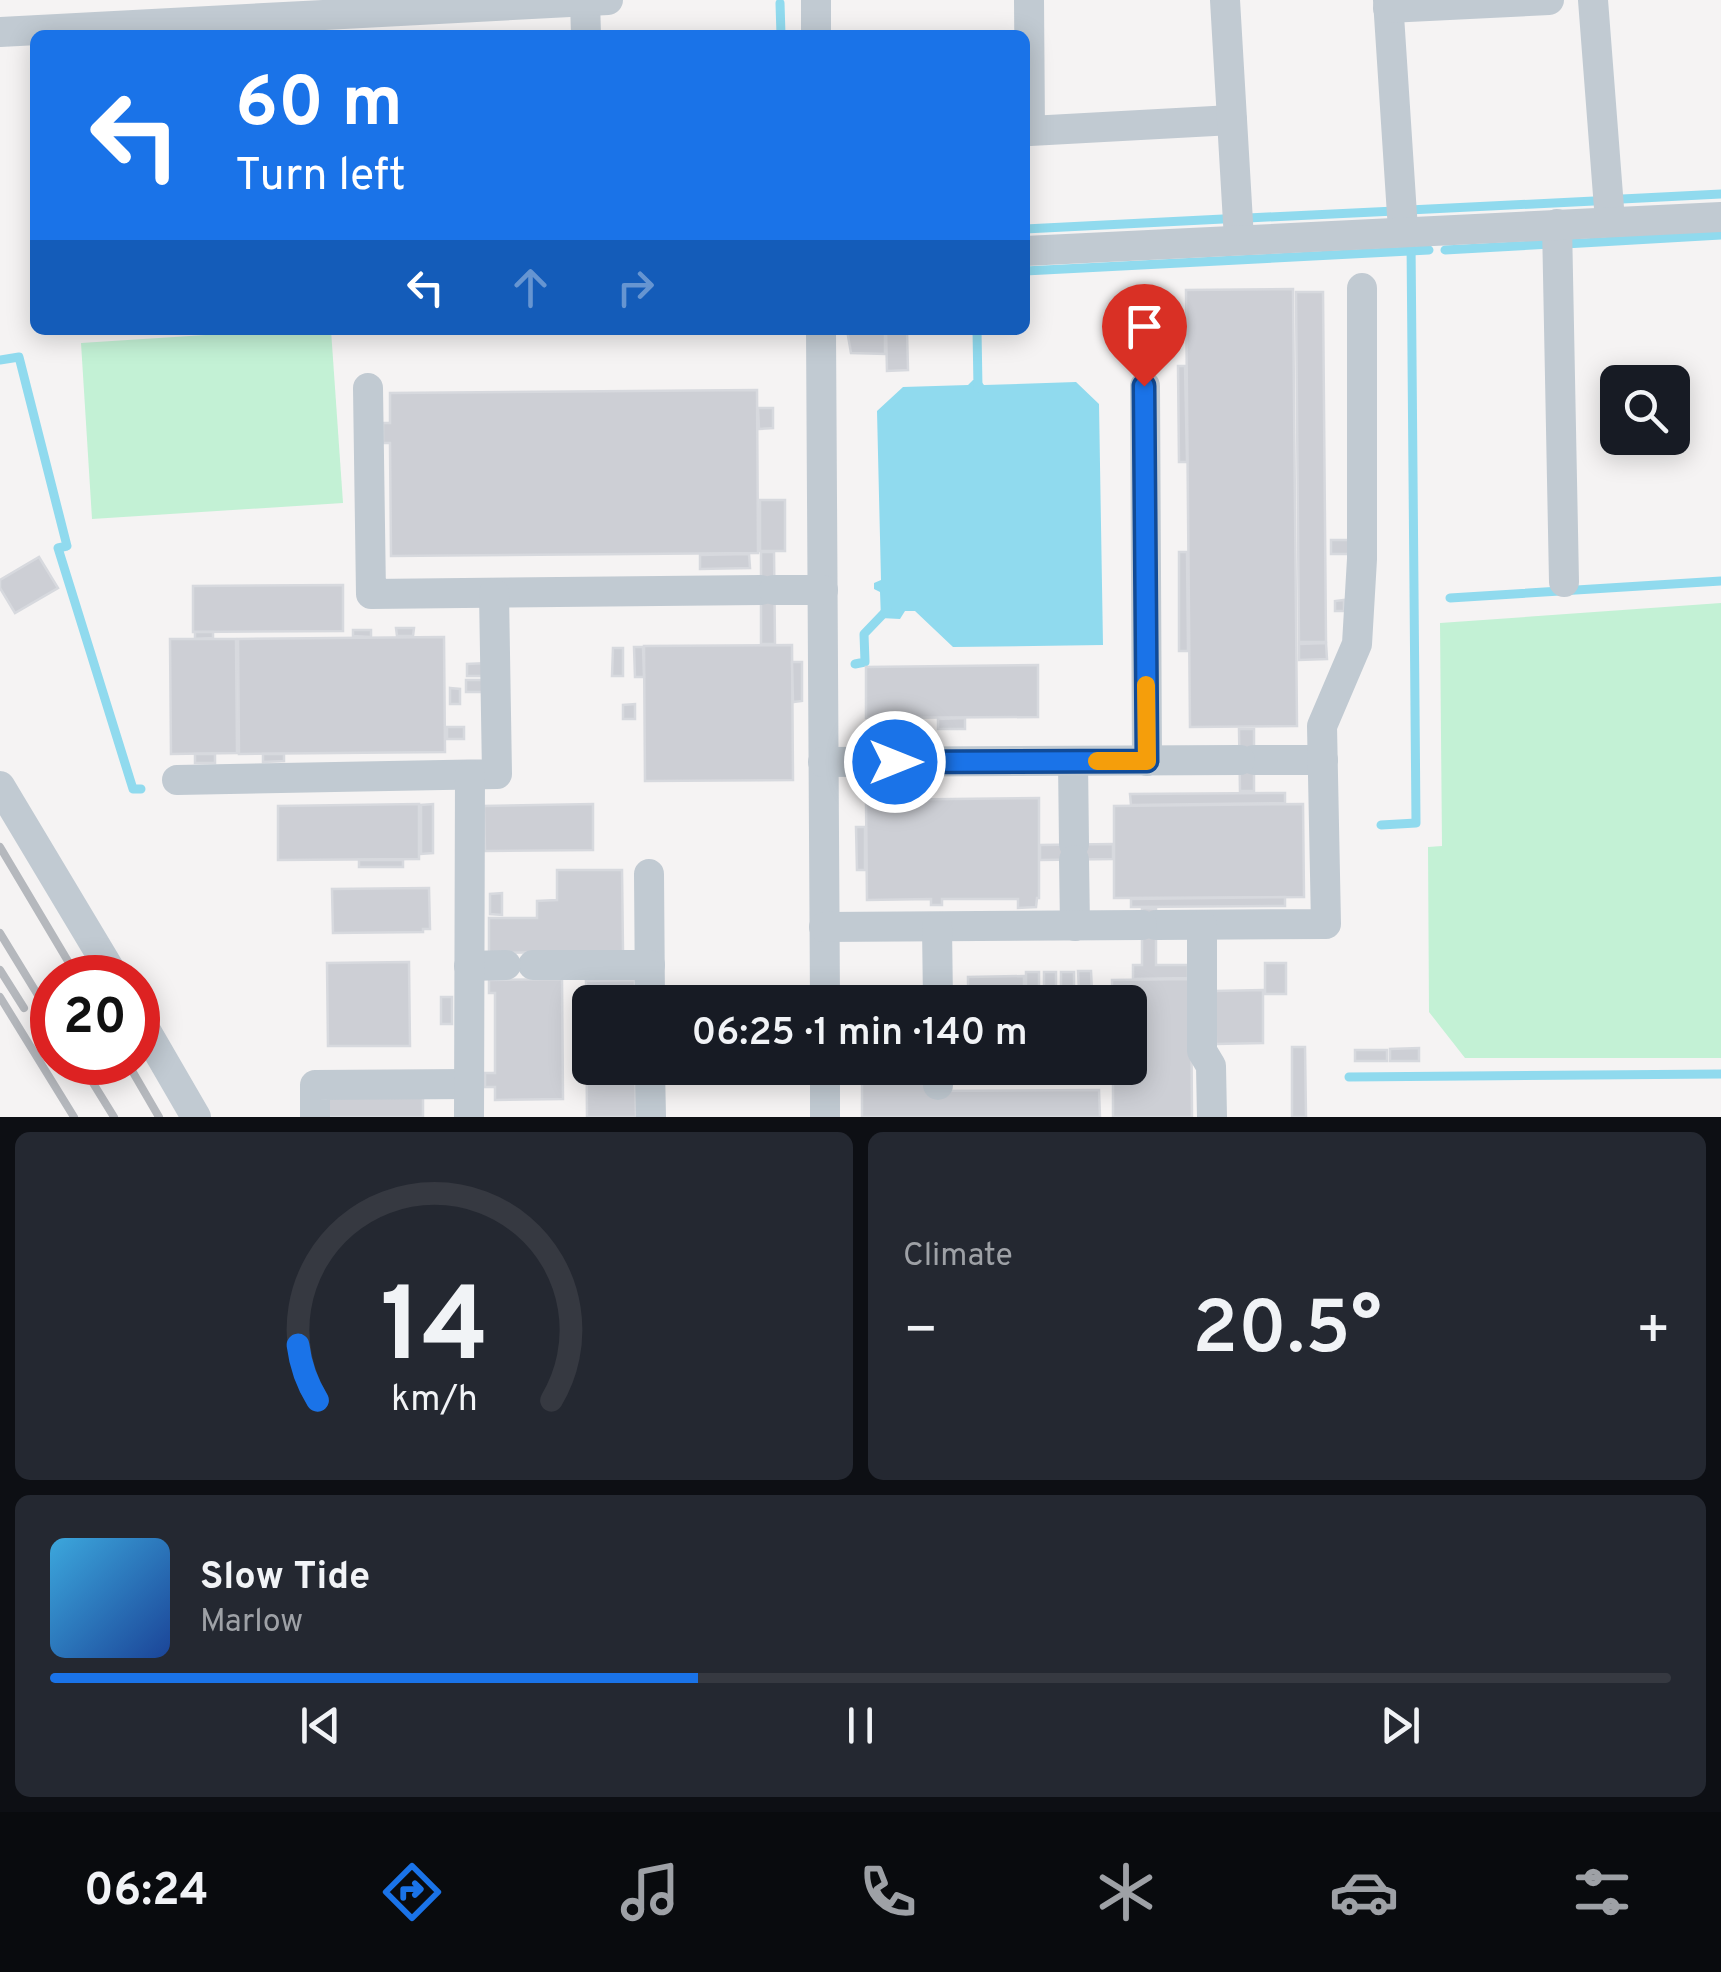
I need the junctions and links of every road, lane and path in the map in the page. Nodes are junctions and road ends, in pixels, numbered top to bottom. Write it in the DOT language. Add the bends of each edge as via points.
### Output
graph roads {
  1 [pos="608,0"];
  2 [pos="816,0"];
  3 [pos="1029,0"];
  4 [pos="1225,0"];
  5 [pos="1549,0"];
  6 [pos="1592,0"];
  7 [pos="585,1"];
  8 [pos="1388,4"];
  9 [pos="388,23"];
  10 [pos="86,30"];
  11 [pos="586,30"];
  12 [pos="816,30"];
  13 [pos="1029,30"];
  14 [pos="30,31"];
  15 [pos="0,32"];
  16 [pos="1232,120"];
  17 [pos="1030,131"];
  18 [pos="1721,217"];
  19 [pos="1610,222"];
  20 [pos="1557,224"];
  21 [pos="1403,230"];
  22 [pos="1239,240"];
  23 [pos="1030,251"];
  24 [pos="1362,288"];
  25 [pos="821,335"];
  26 [pos="1144,386"];
  27 [pos="368,388"];
  28 [pos="1564,582"];
  29 [pos="823,590"];
  30 [pos="494,593"];
  31 [pos="1322,760"];
  32 [pos="1074,761"];
  33 [pos="1147,761"];
  34 [pos="824,762"];
  35 [pos="470,775"];
  36 [pos="177,780"];
  37 [pos="0,786"];
  38 [pos="649,874"];
  39 [pos="1202,925"];
  40 [pos="1075,926"];
  41 [pos="824,927"];
  42 [pos="937,927"];
  43 [pos="101,955"];
  44 [pos="650,965"];
  45 [pos="469,966"];
  46 [pos="650,985"];
  47 [pos="824,985"];
  48 [pos="938,985"];
  49 [pos="160,1055"];
  50 [pos="470,1084"];
  51 [pos="650,1085"];
  52 [pos="825,1085"];
  53 [pos="196,1117"];
  54 [pos="316,1117"];
  55 [pos="470,1117"];
  56 [pos="650,1117"];
  57 [pos="825,1117"];
  58 [pos="1212,1117"];
  1 -- 7 [label="street"];
  2 -- 12 [label="street"];
  3 -- 13 [label="street"];
  4 -- 16 [label="street"];
  5 -- 8 [label="street"];
  6 -- 19 [label="street"];
  7 -- 9 [label="street"];
  7 -- 11 [label="street"];
  8 -- 21 [label="street"];
  9 -- 10 [label="street"];
  14 -- 15 [label="street"];
  16 -- 17 [label="street"];
  16 -- 22 [label="street"];
  18 -- 19 [label="street"];
  19 -- 20 [label="street"];
  20 -- 21 [label="street"];
  20 -- 28 [label="street"];
  21 -- 22 [label="street"];
  22 -- 23 [label="street"];
  24 -- 31 [label="street" via="1357,644 1322,726"];
  25 -- 29 [label="street"];
  26 -- 33 [label="street"];
  27 -- 30 [label="street" via="371,594"];
  29 -- 30 [label="street"];
  29 -- 34 [label="street"];
  30 -- 35 [label="street" via="497,774"];
  31 -- 33 [label="street"];
  31 -- 39 [label="street" via="1326,924"];
  32 -- 33 [label="street"];
  32 -- 34 [label="street"];
  32 -- 40 [label="street"];
  34 -- 41 [label="street"];
  35 -- 36 [label="street"];
  35 -- 45 [label="street"];
  37 -- 43 [label="street"];
  38 -- 44 [label="street"];
  39 -- 40 [label="street"];
  39 -- 58 [label="street" via="1202,1051 1211,1066"];
  40 -- 42 [label="street"];
  41 -- 42 [label="street"];
  41 -- 47 [label="street"];
  42 -- 48 [label="street"];
  44 -- 45 [label="street"];
  44 -- 46 [label="street"];
  45 -- 50 [label="street"];
  49 -- 53 [label="street"];
  50 -- 54 [label="street" via="315,1085"];
  50 -- 55 [label="street"];
  51 -- 56 [label="street"];
  52 -- 57 [label="street"];
}
